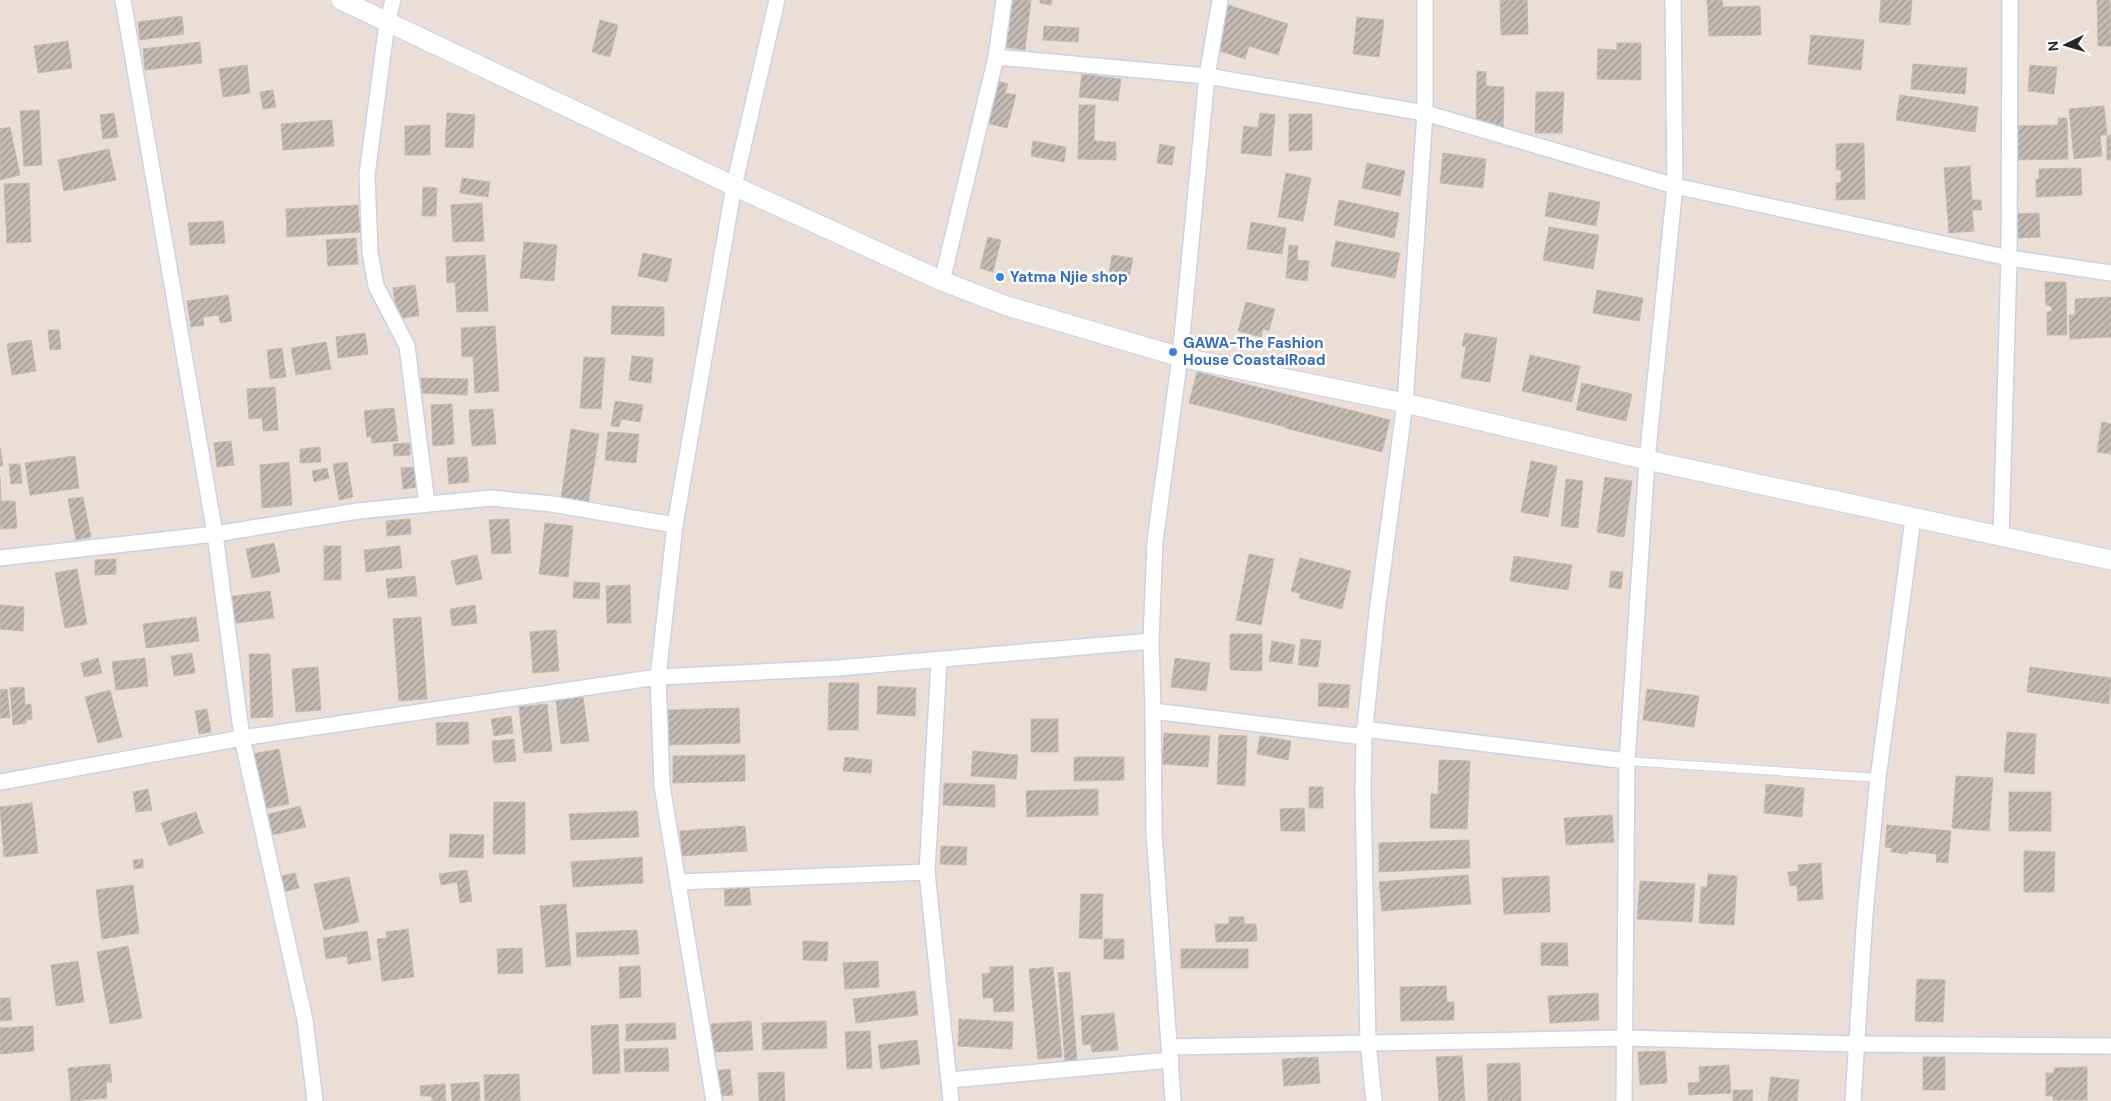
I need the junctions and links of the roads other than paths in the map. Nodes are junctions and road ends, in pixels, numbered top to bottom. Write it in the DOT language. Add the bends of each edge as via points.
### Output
graph roads {
  1 [pos="123,0"];
  2 [pos="341,0"];
  3 [pos="393,0"];
  4 [pos="777,0"];
  5 [pos="1004,0"];
  6 [pos="1220,0"];
  7 [pos="1425,0"];
  8 [pos="1673,0"];
  9 [pos="2010,0"];
  10 [pos="387,22"];
  11 [pos="996,57"];
  12 [pos="1208,76"];
  13 [pos="1425,113"];
  14 [pos="734,186"];
  15 [pos="1675,186"];
  16 [pos="2009,258"];
  17 [pos="2111,273"];
  18 [pos="942,281"];
  19 [pos="1180,357"];
  20 [pos="1405,403"];
  21 [pos="1647,460"];
  22 [pos="428,504"];
  23 [pos="1913,519"];
  24 [pos="675,525"];
  25 [pos="214,534"];
  26 [pos="2001,538"];
  27 [pos="0,558"];
  28 [pos="2111,560"];
  29 [pos="1151,640"];
  30 [pos="939,661"];
  31 [pos="658,677"];
  32 [pos="1154,711"];
  33 [pos="1364,733"];
  34 [pos="242,738"];
  35 [pos="1627,760"];
  36 [pos="1878,778"];
  37 [pos="0,782"];
  38 [pos="927,872"];
  39 [pos="678,882"];
  40 [pos="1623,1038"];
  41 [pos="1368,1044"];
  42 [pos="1856,1044"];
  43 [pos="2111,1046"];
  44 [pos="1171,1053"];
  45 [pos="950,1080"];
  46 [pos="314,1101"];
  47 [pos="714,1101"];
  48 [pos="951,1101"];
  49 [pos="1173,1101"];
  50 [pos="1374,1101"];
  51 [pos="1624,1101"];
  52 [pos="1853,1101"];
  1 -- 25 [label="street"];
  2 -- 10 [label="street"];
  3 -- 10 [label="street"];
  4 -- 14 [label="street"];
  5 -- 11 [label="street"];
  6 -- 12 [label="street"];
  7 -- 13 [label="street"];
  8 -- 15 [label="street"];
  9 -- 16 [label="street"];
  10 -- 14 [label="street"];
  10 -- 22 [label="street" via="367,175 370,252 376,286 407,346"];
  11 -- 12 [label="street"];
  11 -- 18 [label="street"];
  12 -- 13 [label="street"];
  12 -- 19 [label="street"];
  13 -- 15 [label="street"];
  13 -- 20 [label="street"];
  14 -- 18 [label="street"];
  14 -- 24 [label="street"];
  15 -- 16 [label="street"];
  15 -- 21 [label="street"];
  16 -- 17 [label="street"];
  16 -- 26 [label="street"];
  18 -- 19 [label="street" via="1007,306"];
  19 -- 20 [label="street"];
  19 -- 29 [label="street" via="1155,541"];
  20 -- 21 [label="street"];
  20 -- 33 [label="street"];
  21 -- 23 [label="street"];
  21 -- 35 [label="street"];
  22 -- 24 [label="street" via="491,498 552,504"];
  22 -- 25 [label="street" via="358,511"];
  23 -- 26 [label="street"];
  23 -- 36 [label="street"];
  24 -- 31 [label="street"];
  25 -- 27 [label="street"];
  25 -- 34 [label="street"];
  26 -- 28 [label="street"];
  29 -- 30 [label="street"];
  29 -- 32 [label="street"];
  30 -- 31 [label="street"];
  30 -- 38 [label="street"];
  31 -- 34 [label="street"];
  31 -- 39 [label="street" via="662,786"];
  32 -- 33 [label="street"];
  32 -- 44 [label="street" via="1154,832"];
  33 -- 35 [label="street"];
  33 -- 41 [label="street"];
  34 -- 37 [label="street"];
  34 -- 46 [label="street" via="305,1020"];
  35 -- 36 [label="lane"];
  35 -- 40 [label="street"];
  36 -- 42 [label="street"];
  38 -- 39 [label="street"];
  38 -- 45 [label="street"];
  39 -- 47 [label="street"];
  40 -- 41 [label="street"];
  40 -- 42 [label="street"];
  40 -- 51 [label="street"];
  41 -- 44 [label="street"];
  41 -- 50 [label="street"];
  42 -- 43 [label="street"];
  42 -- 52 [label="street"];
  44 -- 45 [label="street"];
  44 -- 49 [label="street"];
  45 -- 48 [label="street"];
}
